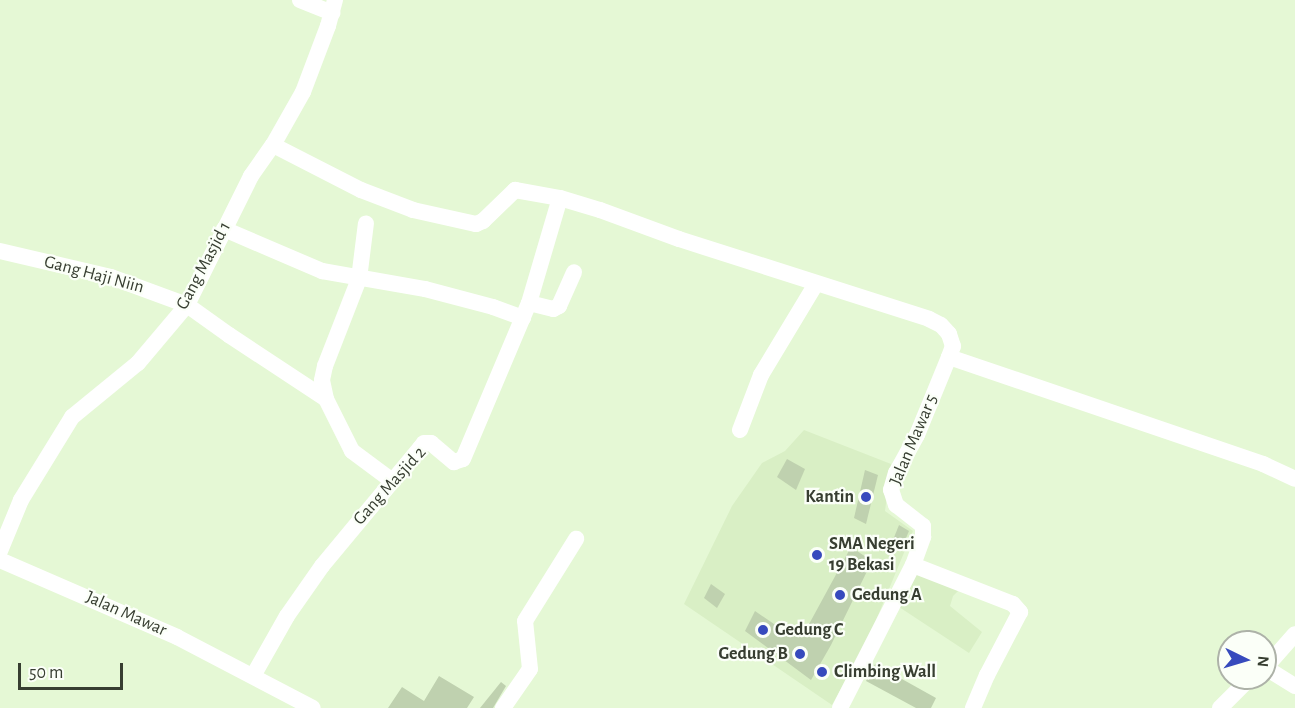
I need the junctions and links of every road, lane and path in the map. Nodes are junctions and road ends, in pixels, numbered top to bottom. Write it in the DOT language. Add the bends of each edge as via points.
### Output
graph roads {
  1 [pos="300,0"];
  2 [pos="333,7"];
  3 [pos="273,145"];
  4 [pos="560,198"];
  5 [pos="366,223"];
  6 [pos="224,229"];
  7 [pos="0,251"];
  8 [pos="574,272"];
  9 [pos="359,279"];
  10 [pos="816,284"];
  11 [pos="188,304"];
  12 [pos="526,311"];
  13 [pos="949,357"];
  14 [pos="326,399"];
  15 [pos="740,430"];
  16 [pos="1295,479"];
  17 [pos="391,480"];
  18 [pos="576,539"];
  19 [pos="0,551"];
  20 [pos="0,560"];
  21 [pos="913,566"];
  22 [pos="1295,634"];
  23 [pos="1277,654"];
  24 [pos="1277,675"];
  25 [pos="253,676"];
  26 [pos="1295,686"];
  27 [pos="1238,690"];
  28 [pos="307,707"];
  29 [pos="503,708"];
  30 [pos="840,708"];
  31 [pos="973,708"];
  32 [pos="1220,708"];
  1 -- 2 [label="street"];
  2 -- 3 [label="street, Gang Masjid 1" via="303,92"];
  3 -- 4 [label="street" via="361,190 413,210 476,224 483,222 515,190"];
  3 -- 6 [label="street, Gang Masjid 1" via="251,176"];
  4 -- 10 [label="street"];
  4 -- 12 [label="street, Gang Masjid 2"];
  5 -- 9 [label="street"];
  6 -- 9 [label="street" via="322,270"];
  6 -- 11 [label="street, Gang Masjid 1"];
  7 -- 11 [label="street, Gang Haji Niin" via="111,278"];
  8 -- 12 [label="street" via="559,306"];
  9 -- 12 [label="street"];
  9 -- 14 [label="street" via="325,366 322,380"];
  10 -- 13 [label="street" via="941,324 953,346"];
  10 -- 15 [label="street" via="761,375"];
  11 -- 14 [label="street, Gang Haji Niin"];
  11 -- 19 [label="street, Gang Masjid 1" via="138,363 72,417 21,500"];
  12 -- 17 [label="street, Gang Masjid 2" via="463,459 454,462 431,443 424,443"];
  13 -- 16 [label="street" via="1263,464"];
  13 -- 21 [label="street, Jalan Mawar 5" via="891,490 896,505 923,526"];
  14 -- 17 [label="street" via="352,451"];
  17 -- 25 [label="street, Gang Masjid 2" via="293,608"];
  18 -- 29 [label="street" via="525,621 530,669"];
  20 -- 25 [label="street, Jalan Mawar" via="111,606"];
  21 -- 30 [label="street, Jalan Mawar 5"];
  21 -- 31 [label="street" via="1013,604 1020,612"];
  22 -- 23 [label="street"];
  24 -- 26 [label="street"];
  25 -- 28 [label="street, Jalan Mawar"];
  27 -- 32 [label="street"];
}
